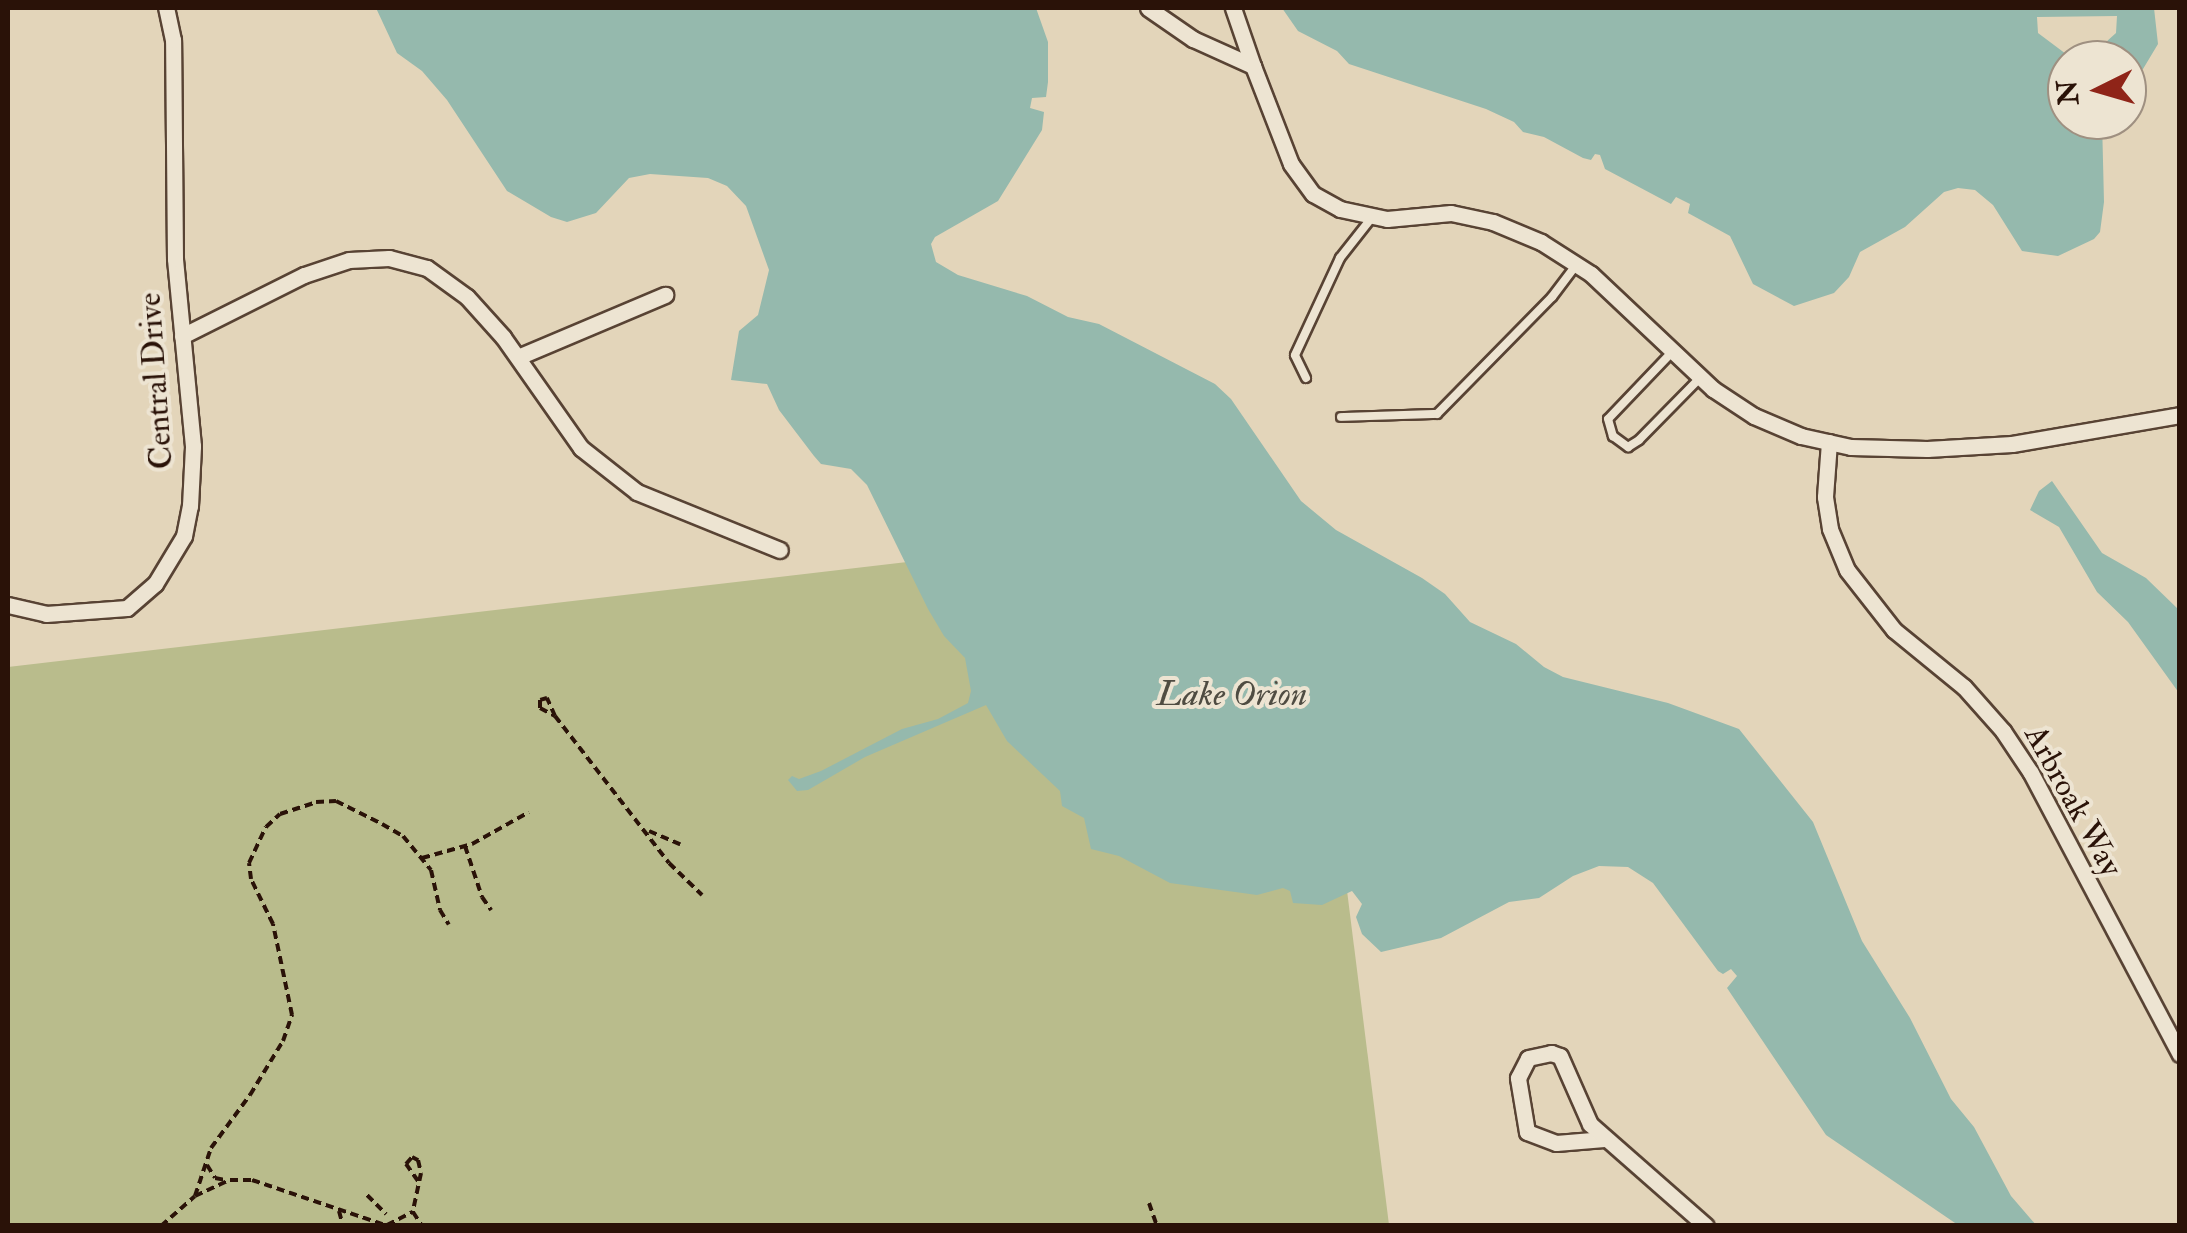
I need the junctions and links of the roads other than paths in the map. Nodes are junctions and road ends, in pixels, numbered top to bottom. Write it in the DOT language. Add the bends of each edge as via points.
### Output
graph roads {
  1 [pos="166,8"];
  2 [pos="1148,8"];
  3 [pos="1233,8"];
  4 [pos="1253,66"];
  5 [pos="1372,216"];
  6 [pos="1576,265"];
  7 [pos="665,296"];
  8 [pos="182,336"];
  9 [pos="1674,350"];
  10 [pos="518,358"];
  11 [pos="1700,376"];
  12 [pos="1306,378"];
  13 [pos="2180,415"];
  14 [pos="1341,418"];
  15 [pos="1829,442"];
  16 [pos="780,550"];
  17 [pos="8,605"];
  18 [pos="2180,1054"];
  19 [pos="1604,1139"];
  20 [pos="1706,1226"];
  1 -- 8 [label="street, Central Drive" via="173,40"];
  2 -- 4 [label="street" via="1193,40"];
  3 -- 4 [label="street"];
  4 -- 5 [label="street" via="1292,164 1313,194"];
  5 -- 6 [label="street" via="1451,214 1493,222"];
  5 -- 12 [label="lane" via="1340,258 1295,355"];
  6 -- 9 [label="street"];
  6 -- 14 [label="lane" via="1436,414"];
  7 -- 10 [label="street"];
  8 -- 10 [label="street" via="304,275 349,260 389,258 427,268 468,297"];
  8 -- 17 [label="street, Central Drive" via="193,446 190,506 184,536 154,584 127,608 98,613 46,614"];
  9 -- 11 [label="street"];
  9 -- 11 [label="lane" via="1608,419 1613,436 1628,447 1639,440"];
  10 -- 16 [label="street" via="582,448 637,492"];
  11 -- 15 [label="street" via="1754,416"];
  13 -- 15 [label="street" via="2012,444 1928,449"];
  15 -- 18 [label="street, Arbroak Way" via="1825,496 1847,570 1894,630 1964,687 2003,731"];
  19 -- 19 [label="street" via="1584,1116 1560,1056 1528,1058 1518,1078 1527,1132 1556,1143"];
  19 -- 20 [label="street"];
}
